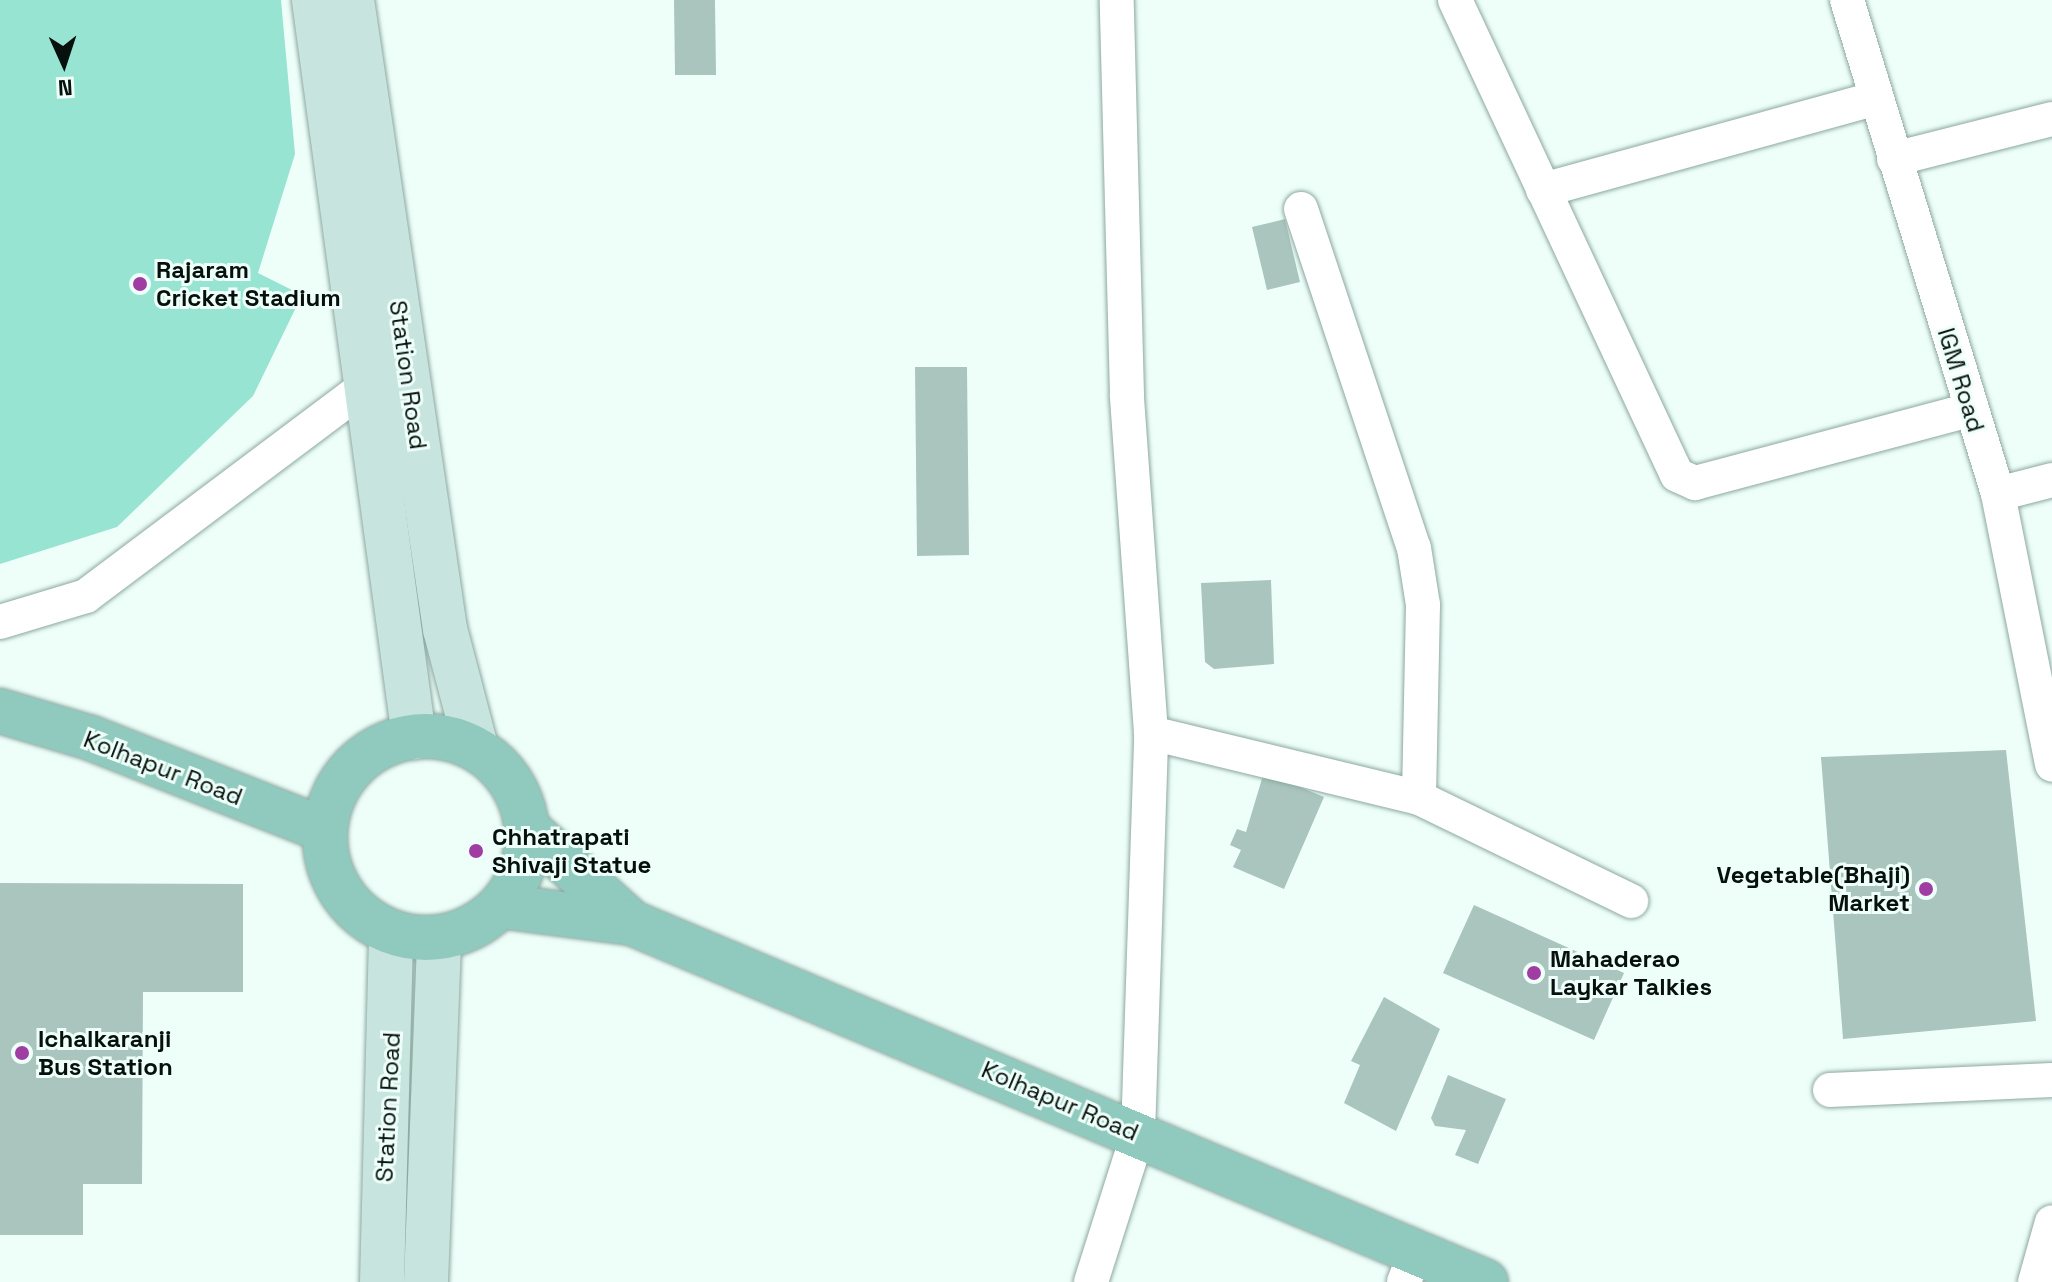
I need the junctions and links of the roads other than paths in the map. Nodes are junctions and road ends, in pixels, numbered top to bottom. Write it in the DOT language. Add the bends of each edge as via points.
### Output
graph roads {
  1 [pos="314,0"];
  2 [pos="352,0"];
  3 [pos="1117,0"];
  4 [pos="1455,0"];
  5 [pos="1847,0"];
  6 [pos="1876,98"];
  7 [pos="2052,119"];
  8 [pos="1894,159"];
  9 [pos="1543,190"];
  10 [pos="1301,209"];
  11 [pos="368,384"];
  12 [pos="1970,410"];
  13 [pos="2052,480"];
  14 [pos="1998,494"];
  15 [pos="0,622"];
  16 [pos="2045,682"];
  17 [pos="0,711"];
  18 [pos="1151,733"];
  19 [pos="414,737"];
  20 [pos="476,747"];
  21 [pos="2052,765"];
  22 [pos="1419,798"];
  23 [pos="527,828"];
  24 [pos="324,830"];
  25 [pos="1631,901"];
  26 [pos="501,906"];
  27 [pos="632,923"];
  28 [pos="391,932"];
  29 [pos="439,938"];
  30 [pos="2052,1080"];
  31 [pos="1830,1090"];
  32 [pos="1138,1134"];
  33 [pos="2052,1222"];
  34 [pos="1410,1268"];
  35 [pos="382,1282"];
  36 [pos="426,1282"];
  37 [pos="1091,1282"];
  38 [pos="1486,1282"];
  39 [pos="2035,1282"];
  1 -- 11 [label="main road, Station Road"];
  2 -- 20 [label="main road, Station Road" via="445,629"];
  3 -- 18 [label="street" via="1127,395"];
  4 -- 9 [label="street"];
  5 -- 6 [label="street, IGM Road"];
  6 -- 8 [label="street, IGM Road"];
  6 -- 9 [label="street"];
  7 -- 8 [label="street"];
  8 -- 12 [label="street, IGM Road"];
  9 -- 12 [label="street" via="1677,475 1695,483"];
  10 -- 22 [label="street" via="1414,548 1423,605"];
  11 -- 15 [label="street" via="86,596"];
  11 -- 19 [label="main road, Station Road"];
  12 -- 14 [label="street, IGM Road"];
  13 -- 14 [label="street"];
  14 -- 16 [label="street, IGM Road"];
  16 -- 21 [label="street, IGM Road"];
  17 -- 24 [label="main road, Kolhapur Road" via="91,738"];
  18 -- 22 [label="street"];
  18 -- 32 [label="street"];
  19 -- 20 [label="main road" via="444,736"];
  19 -- 24 [label="main road" via="378,746 352,766 333,793"];
  20 -- 23 [label="main road" via="508,778"];
  22 -- 25 [label="street"];
  23 -- 26 [label="main road" via="517,887"];
  23 -- 27 [label="main road, Kolhapur Road"];
  24 -- 28 [label="main road" via="326,859 339,890 362,915"];
  26 -- 27 [label="main road, Kolhapur Road"];
  26 -- 29 [label="main road"];
  27 -- 32 [label="main road, Kolhapur Road"];
  28 -- 29 [label="main road"];
  28 -- 35 [label="main road, Station Road"];
  29 -- 36 [label="main road, Station Road"];
  30 -- 31 [label="street"];
  32 -- 34 [label="main road, Kolhapur Road"];
  32 -- 37 [label="street"];
  33 -- 39 [label="street"];
  34 -- 38 [label="main road, Kolhapur Road"];
}
